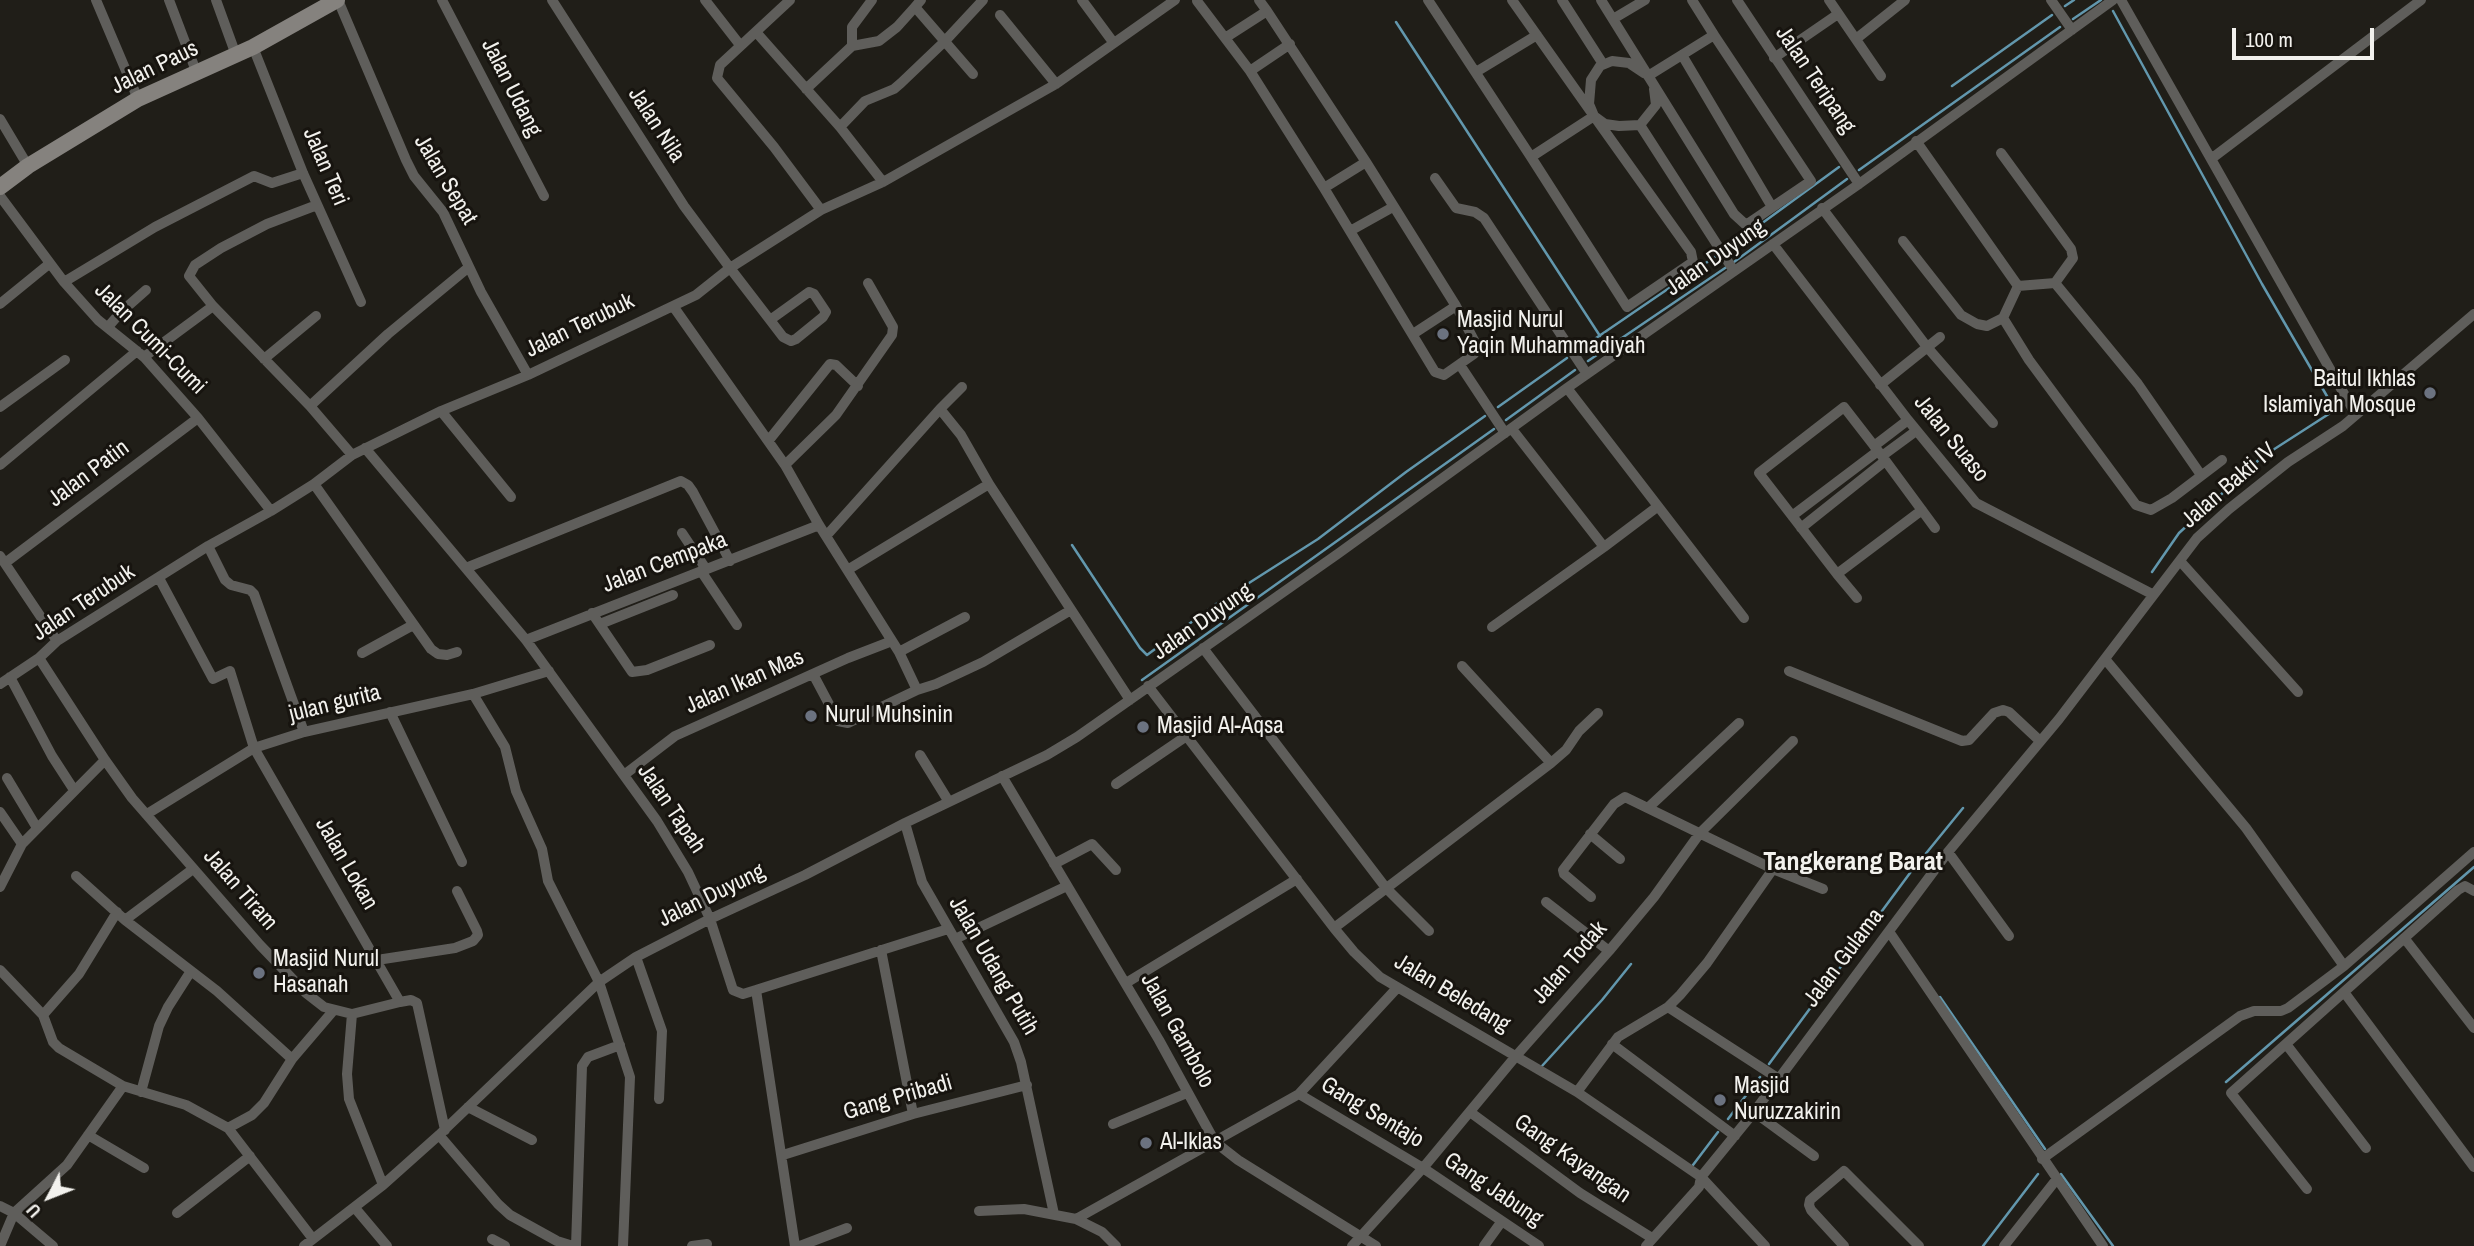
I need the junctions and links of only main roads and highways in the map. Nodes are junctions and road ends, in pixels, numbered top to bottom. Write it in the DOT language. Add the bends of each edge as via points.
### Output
graph roads {
  1 [pos="337,0"];
  2 [pos="0,187"];
  1 -- 2 [label="main road, Jalan Paus" via="253,47 138,99"];
}
